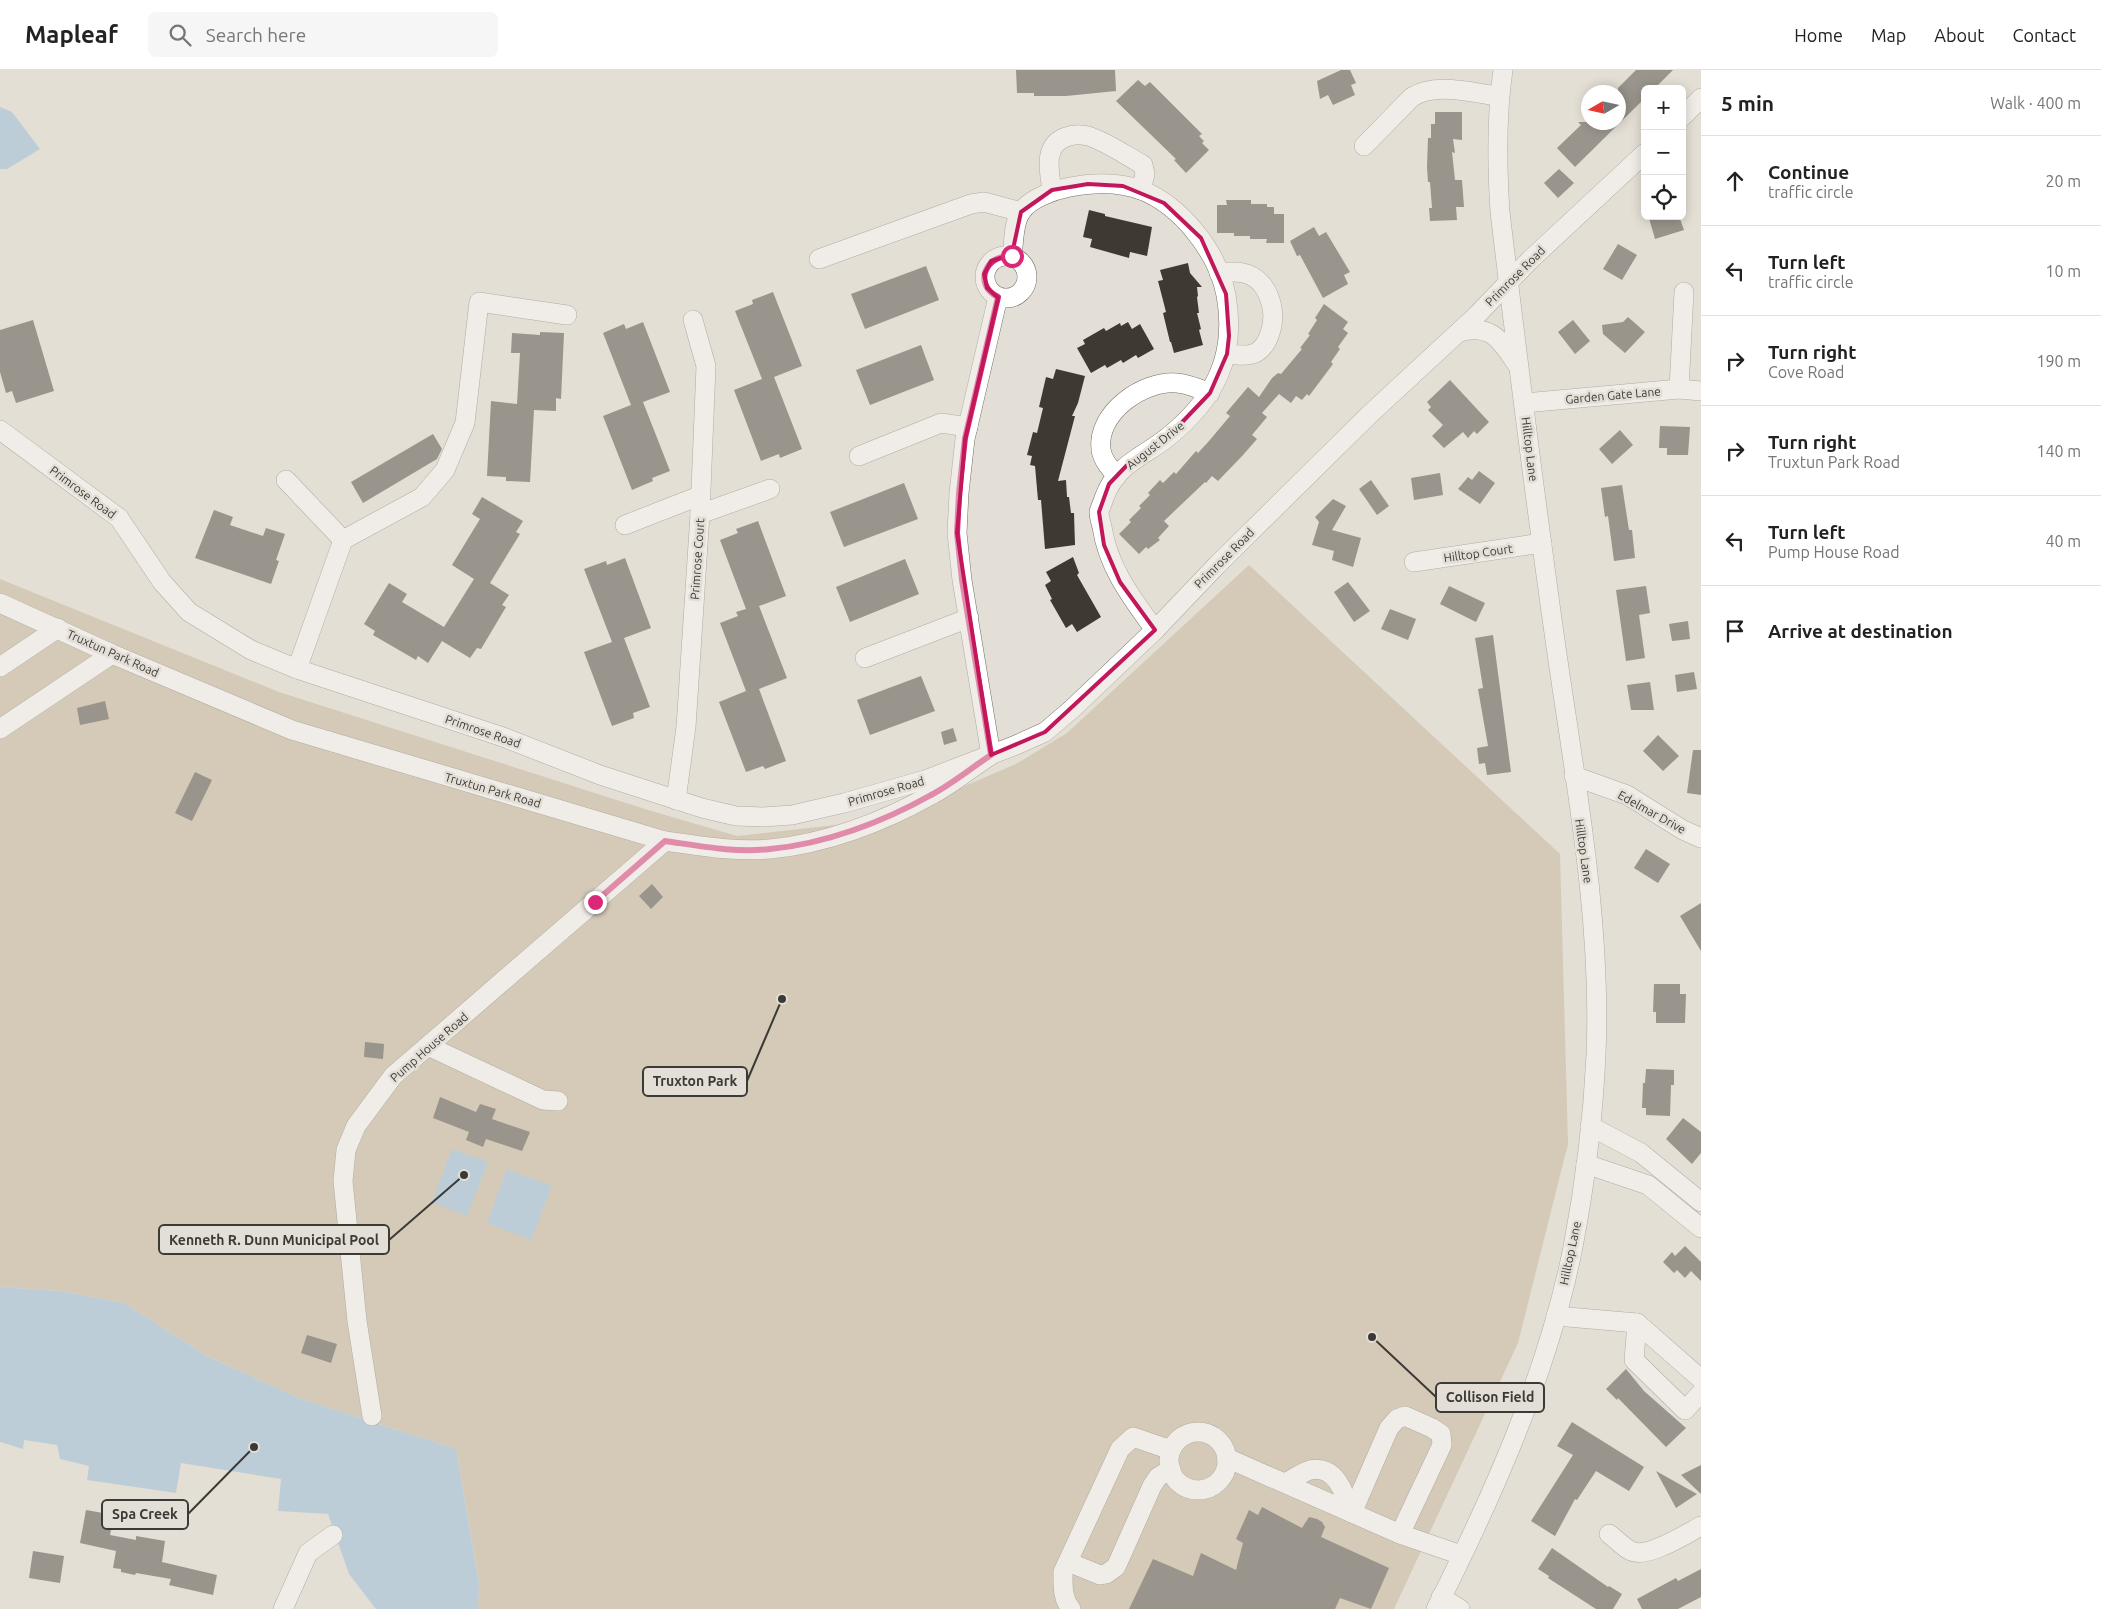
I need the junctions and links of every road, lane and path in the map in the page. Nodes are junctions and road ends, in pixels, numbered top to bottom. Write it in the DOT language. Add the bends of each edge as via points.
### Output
graph roads {
  1 [pos="1503,70"];
  2 [pos="1499,96"];
  3 [pos="1701,98"];
  4 [pos="1686,113"];
  5 [pos="1364,146"];
  6 [pos="1641,158"];
  7 [pos="1052,190"];
  8 [pos="1141,190"];
  9 [pos="1021,212"];
  10 [pos="1012,256"];
  11 [pos="819,259"];
  12 [pos="1219,273"];
  13 [pos="1508,282"];
  14 [pos="1684,292"];
  15 [pos="998,297"];
  16 [pos="567,315"];
  17 [pos="692,320"];
  18 [pos="1459,332"];
  19 [pos="1227,354"];
  20 [pos="1520,370"];
  21 [pos="1679,388"];
  22 [pos="1701,391"];
  23 [pos="1210,393"];
  24 [pos="1524,403"];
  25 [pos="968,427"];
  26 [pos="0,430"];
  27 [pos="859,456"];
  28 [pos="1117,476"];
  29 [pos="286,480"];
  30 [pos="770,489"];
  31 [pos="699,505"];
  32 [pos="625,525"];
  33 [pos="343,540"];
  34 [pos="1542,543"];
  35 [pos="1414,562"];
  36 [pos="0,603"];
  37 [pos="968,618"];
  38 [pos="58,628"];
  39 [pos="1155,630"];
  40 [pos="112,654"];
  41 [pos="865,658"];
  42 [pos="0,667"];
  43 [pos="297,669"];
  44 [pos="0,729"];
  45 [pos="991,755"];
  46 [pos="1574,776"];
  47 [pos="676,800"];
  48 [pos="1701,838"];
  49 [pos="665,841"];
  50 [pos="428,1046"];
  51 [pos="558,1102"];
  52 [pos="1590,1126"];
  53 [pos="1586,1164"];
  54 [pos="1701,1202"];
  55 [pos="1701,1228"];
  56 [pos="1556,1316"];
  57 [pos="1637,1323"];
  58 [pos="1701,1379"];
  59 [pos="1701,1393"];
  60 [pos="372,1416"];
  61 [pos="1171,1450"];
  62 [pos="1227,1458"];
  63 [pos="1171,1469"];
  64 [pos="1285,1483"];
  65 [pos="1350,1512"];
  66 [pos="1701,1526"];
  67 [pos="1400,1534"];
  68 [pos="1609,1534"];
  69 [pos="333,1535"];
  70 [pos="1461,1555"];
  71 [pos="1068,1562"];
  72 [pos="1438,1603"];
  73 [pos="283,1609"];
  74 [pos="1070,1609"];
  75 [pos="1460,1609"];
  1 -- 2 [label="street, Hilltop Lane"];
  2 -- 5 [label="street" via="1422,90 1412,96"];
  2 -- 13 [label="street, Hilltop Lane" via="1497,163"];
  3 -- 4 [label="street"];
  6 -- 13 [label="street, Primrose Road"];
  7 -- 8 [label="street, August Drive" via="1088,184"];
  7 -- 8 [label="street" via="1050,150 1058,140 1074,134 1089,136 1143,165 1145,174"];
  7 -- 9 [label="street, August Drive"];
  8 -- 12 [label="street, August Drive" via="1164,203 1188,224 1201,238"];
  9 -- 10 [label="street"];
  9 -- 11 [label="street" via="984,202 971,204"];
  10 -- 15 [label="street" via="998,257 984,274 987,288"];
  10 -- 15 [label="street" via="1024,265 1026,286 1010,299"];
  12 -- 19 [label="street, August Drive" via="1226,294"];
  12 -- 19 [label="street" via="1244,273 1255,278 1266,290 1273,308 1267,341 1257,352"];
  13 -- 18 [label="street, Primrose Road"];
  13 -- 20 [label="street, Hilltop Lane"];
  14 -- 21 [label="street"];
  15 -- 25 [label="street"];
  16 -- 33 [label="street" via="479,302 465,423 445,470 422,497"];
  17 -- 31 [label="street, Primrose Court" via="706,366"];
  18 -- 20 [label="street" via="1474,328 1499,338"];
  18 -- 39 [label="street, Primrose Road" via="1288,493"];
  19 -- 23 [label="street, August Drive"];
  20 -- 24 [label="street, Hilltop Lane"];
  21 -- 22 [label="street, Garden Gate Lane"];
  21 -- 24 [label="street, Garden Gate Lane"];
  23 -- 28 [label="street, August Drive" via="1193,415 1167,438 1130,462"];
  23 -- 28 [label="street" via="1176,383 1152,386 1130,396 1112,414 1101,438 1106,463"];
  24 -- 34 [label="street, Hilltop Lane"];
  25 -- 27 [label="street" via="941,423"];
  25 -- 37 [label="street" via="957,533"];
  26 -- 43 [label="street, Primrose Road" via="119,518 162,582 189,612 251,650"];
  28 -- 39 [label="street, August Drive" via="1110,484 1099,512 1104,545 1120,582"];
  29 -- 33 [label="street"];
  30 -- 31 [label="street"];
  31 -- 32 [label="street"];
  31 -- 47 [label="street, Primrose Court" via="686,727"];
  33 -- 43 [label="street"];
  34 -- 35 [label="street, Hilltop Court"];
  34 -- 46 [label="street, Hilltop Lane"];
  36 -- 38 [label="street, Truxtun Park Road"];
  37 -- 41 [label="street"];
  37 -- 45 [label="street"];
  38 -- 40 [label="street, Truxtun Park Road"];
  38 -- 42 [label="street"];
  39 -- 45 [label="street, Primrose Road" via="1045,732"];
  40 -- 44 [label="street"];
  40 -- 49 [label="street, Truxtun Park Road" via="292,730"];
  43 -- 47 [label="street, Primrose Road" via="494,734"];
  45 -- 47 [label="street, Primrose Road" via="925,780 792,815 736,816"];
  45 -- 49 [label="street, Truxtun Park Road" via="932,795 873,823 816,841 746,850"];
  46 -- 48 [label="street, Edelmar Drive" via="1627,796"];
  46 -- 52 [label="street, Hilltop Lane" via="1590,896 1595,978 1596,1052"];
  49 -- 50 [label="street, Pump House Road"];
  50 -- 51 [label="street" via="543,1100"];
  50 -- 60 [label="street, Pump House Road" via="393,1076 356,1126 346,1150 343,1180 357,1321"];
  52 -- 53 [label="street, Hilltop Lane"];
  52 -- 54 [label="street" via="1641,1153"];
  53 -- 55 [label="street" via="1648,1185"];
  53 -- 56 [label="street, Hilltop Lane" via="1572,1249"];
  56 -- 57 [label="street"];
  56 -- 70 [label="street, Hilltop Lane" via="1505,1465"];
  57 -- 58 [label="street"];
  57 -- 59 [label="street" via="1634,1360 1685,1410"];
  61 -- 62 [label="street" via="1183,1436 1202,1432 1219,1440"];
  61 -- 63 [label="street"];
  61 -- 71 [label="street" via="1133,1437 1120,1449"];
  62 -- 63 [label="street" via="1223,1476 1217,1483 1200,1490 1182,1485"];
  62 -- 64 [label="street"];
  63 -- 71 [label="street" via="1158,1477 1152,1486 1111,1572 1100,1576"];
  64 -- 65 [label="street"];
  64 -- 65 [label="street" via="1320,1469 1339,1482"];
  65 -- 67 [label="street"];
  65 -- 67 [label="street" via="1389,1428 1405,1416 1441,1434 1442,1445"];
  66 -- 68 [label="street" via="1641,1553 1632,1551"];
  67 -- 70 [label="street"];
  69 -- 73 [label="street" via="308,1553"];
  70 -- 72 [label="street, Hilltop Lane"];
  71 -- 74 [label="street" via="1063,1572 1063,1592"];
  72 -- 75 [label="street"];
}
